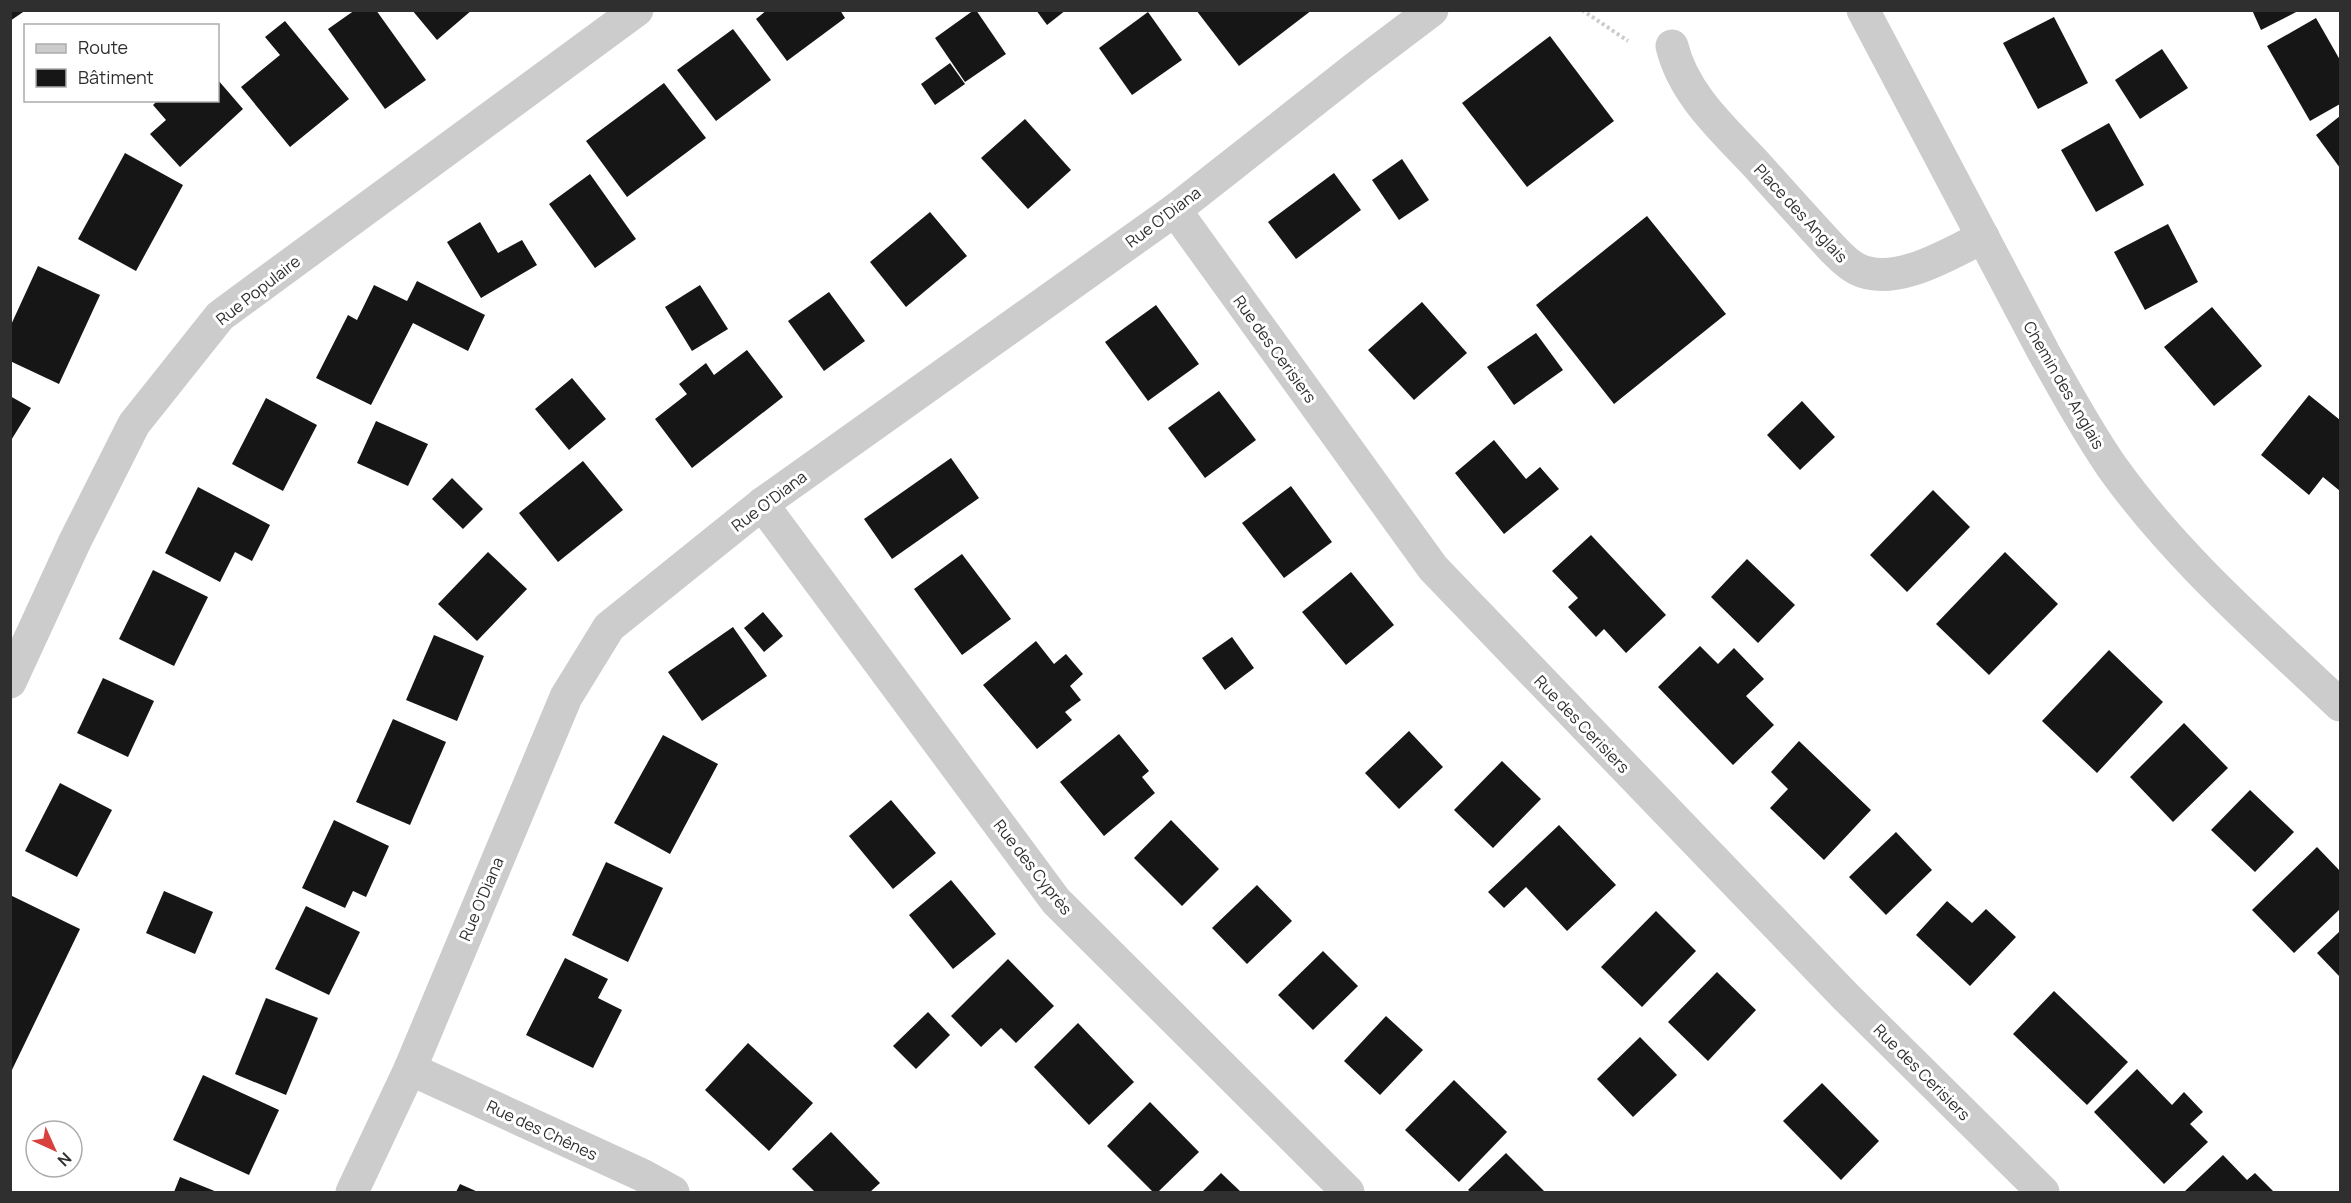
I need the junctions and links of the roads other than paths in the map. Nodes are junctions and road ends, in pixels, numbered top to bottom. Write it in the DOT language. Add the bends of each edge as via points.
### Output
graph roads {
  1 [pos="636,10"];
  2 [pos="1432,10"];
  3 [pos="1863,10"];
  4 [pos="1672,46"];
  5 [pos="1174,210"];
  6 [pos="1983,237"];
  7 [pos="762,504"];
  8 [pos="10,682"];
  9 [pos="2340,705"];
  10 [pos="410,1069"];
  11 [pos="351,1192"];
  12 [pos="673,1192"];
  13 [pos="1348,1192"];
  14 [pos="2043,1192"];
  1 -- 8 [label="street, Rue Populaire" via="220,316 134,424"];
  2 -- 5 [label="street, Rue O'Diana"];
  3 -- 6 [label="street, Chemin des Anglais"];
  4 -- 6 [label="street, Place des Anglais" via="1684,78 1706,110 1832,249 1858,270 1887,275 1902,272"];
  5 -- 7 [label="street, Rue O'Diana"];
  5 -- 14 [label="street, Rue des Cerisiers" via="1433,568 1846,997"];
  6 -- 9 [label="street, Chemin des Anglais" via="2069,398 2113,468 2189,558"];
  7 -- 10 [label="street, Rue O'Diana" via="609,627 566,697"];
  7 -- 13 [label="street, Rue des Cyprès" via="1056,901"];
  10 -- 11 [label="street, Rue O'Diana"];
  10 -- 12 [label="street, Rue des Chênes"];
}
